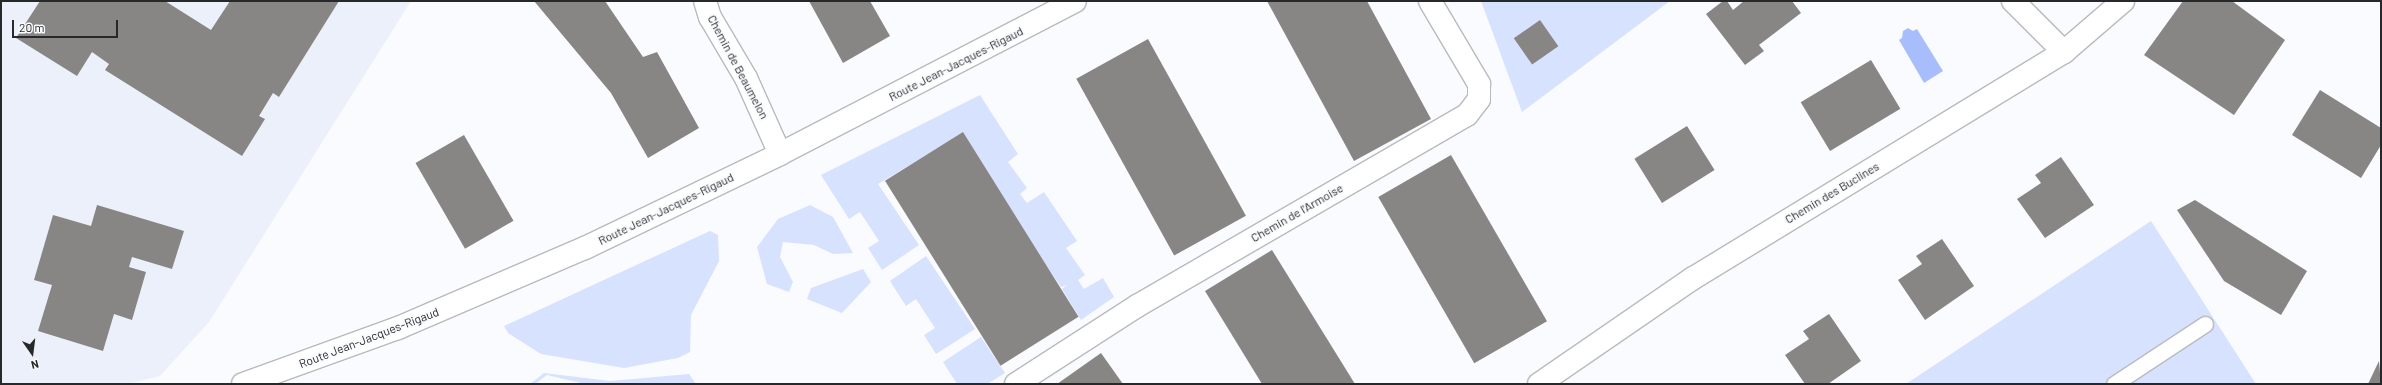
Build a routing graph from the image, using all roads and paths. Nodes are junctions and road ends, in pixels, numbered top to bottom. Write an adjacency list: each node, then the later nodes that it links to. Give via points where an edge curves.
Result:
1 (705, 1): 7 (street, Chemin de Beaumelon, via 710,17 746,78)
2 (1075, 1): 7 (street, Route Jean-Jacques-Rigaud)
3 (1430, 1): 10 (street, Chemin de l'Armoise, via 1479,84 1479,98 1467,115 1137,306)
4 (2013, 1): 6 (street)
5 (2123, 1): 6 (street, Chemin des Buclines)
6 (2064, 52): 11 (street, Chemin des Buclines, via 1692,279)
7 (780, 154): 9 (street, Route Jean-Jacques-Rigaud, via 585,248 463,301)
8 (2205, 324): 12 (lane)
9 (243, 384)
10 (1016, 384)
11 (1539, 384)
12 (2114, 384)

